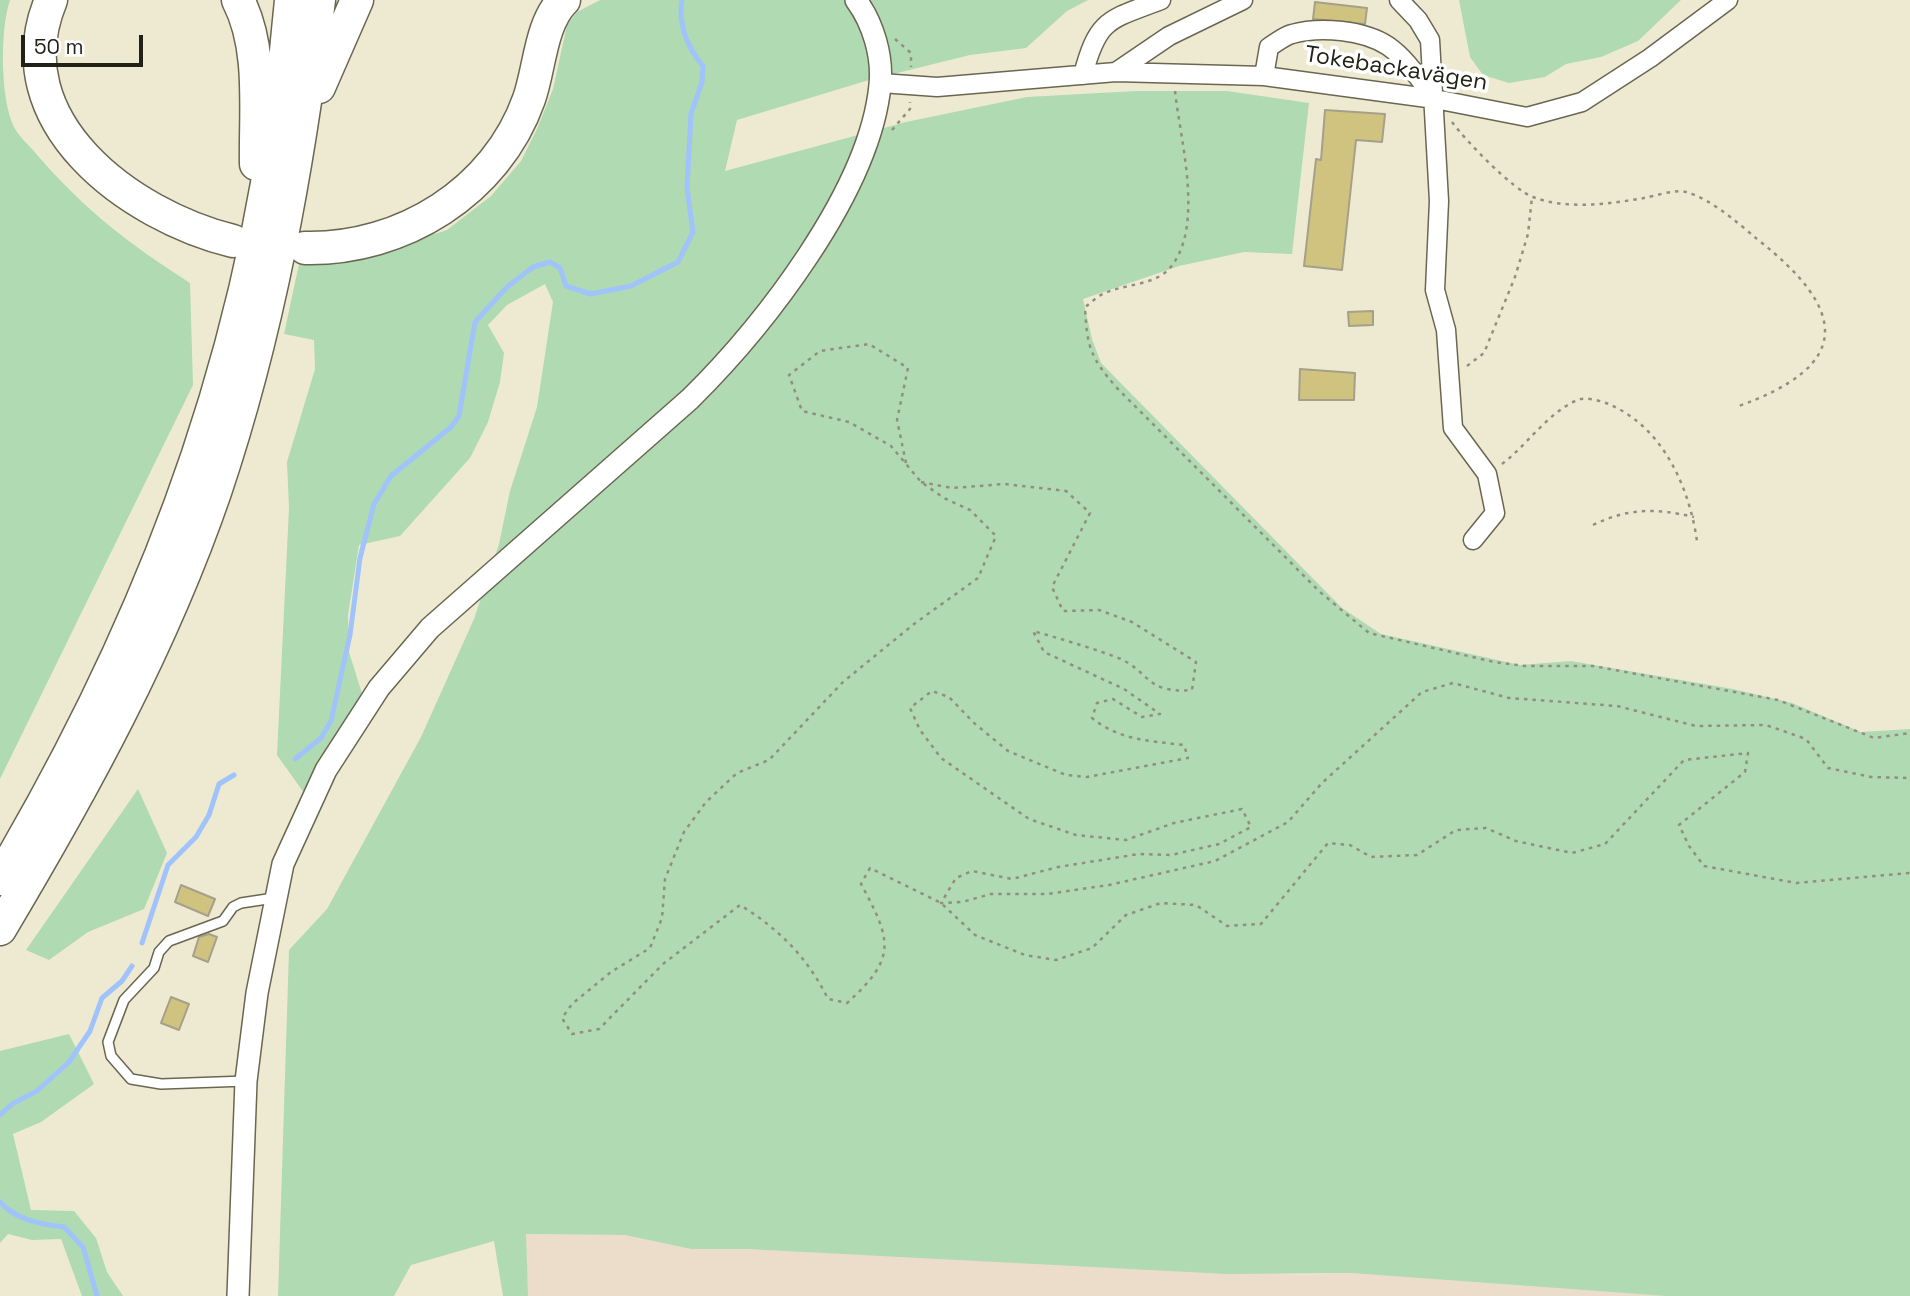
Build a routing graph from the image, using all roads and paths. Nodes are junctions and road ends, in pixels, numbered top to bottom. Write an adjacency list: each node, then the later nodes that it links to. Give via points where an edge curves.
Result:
1 (51, 0): 25 (highway, via 36,39 35,62 47,112 62,136 98,174 139,204 186,228)
2 (237, 0): 25 (highway, via 249,30 255,80)
3 (291, 0): 25 (highway, via 283,83)
4 (319, 0): 22 (highway)
5 (357, 0): 22 (highway)
6 (535, 0): 14 (highway)
7 (564, 0): 14 (highway)
8 (856, 0): 19 (street, via 875,35)
9 (1161, 0): 17 (street, via 1109,22 1092,41)
10 (1243, 0): 15 (street, via 1169,36)
11 (1399, 0): 21 (street, via 1430,40)
12 (1728, 0): 21 (street, Tokebackavägen, via 1582,102 1527,117)
13 (891, 31): 20 (path, via 911,53)
14 (544, 40): 26 (highway, via 520,122 471,186 448,205 387,237 359,245)
15 (1116, 72): 16 (street, Tokebackavägen); 17 (street, Tokebackavägen)
16 (1173, 74): 18 (street, Tokebackavägen); 36 (path, via 1187,227 1167,270 1104,294 1085,307 1088,341 1095,363 1117,388 1320,592 1369,633 1448,653 1525,666 1593,666 1778,700 1874,738)
17 (1083, 75): 20 (street, Tokebackavägen, via 937,87)
18 (1264, 76): 21 (street, Tokebackavägen); 21 (street, via 1269,47 1291,34 1324,30 1386,45)
19 (881, 83): 20 (street, Tokebackavägen); 40 (street, via 866,141 830,220 755,327 690,400 457,601 402,659 326,770 283,863)
20 (912, 84): 23 (path, via 910,109)
21 (1435, 99): 24 (path, via 1458,130); 27 (street, via 1439,201 1435,290 1446,331)
22 (303, 127): 42 (highway, via 264,324 215,492 108,739)
23 (889, 134)
24 (1532, 197): 27 (path, via 1528,234 1484,353); 28 (path, via 1580,205 1684,191 1728,216 1784,260 1815,297 1827,333 1821,353 1801,376 1773,394)
25 (244, 242): 39 (highway, via 220,388 155,576 85,727)
26 (305, 248)
27 (1448, 383): 30 (street, via 1453,428)
28 (1736, 407)
29 (906, 463): 29 (path, via 891,446 849,422 802,411 789,375 820,351 869,344 908,368 897,420); 31 (path)
30 (1488, 474): 32 (path, via 1577,399 1598,400 1641,425 1666,452); 34 (street, via 1495,513)
31 (921, 482): 41 (path, via 970,510 996,536 978,578 843,682 769,760 737,773 706,802 684,832 665,879 662,918 650,948 611,972 562,1018 572,1034 599,1029 663,964 740,905 813,968 828,999 847,1003 875,978 886,944 861,884 870,868); 41 (path, via 952,488 1005,484 1066,491 1090,513 1052,587 1063,611 1099,610 1132,622 1196,662 1192,690 1170,692 1120,658 1034,631 1044,652 1125,689 1160,714 1142,718 1113,699 1097,703 1092,718 1126,738 1184,745 1188,758 1087,777 1066,775 1008,751 949,697 932,691 910,708 941,758 1029,819 1076,835 1126,840 1174,823 1242,809 1251,827 1219,844 1171,855 1139,854 1012,879 972,871 956,878)
32 (1694, 517): 33 (path, via 1654,510 1618,513); 35 (path)
33 (1593, 525)
34 (1473, 540)
35 (1697, 541)
36 (1910, 733)
37 (1910, 778): 41 (path, via 1871,778 1828,768 1806,739 1766,725 1696,726 1617,706 1509,698 1453,683 1422,692 1322,783 1288,822 1216,861 1109,885 1048,894 991,894)
38 (1910, 873): 41 (path, via 1796,883 1704,866 1679,825 1745,772 1748,753 1684,760 1605,844 1572,853 1516,841 1486,828 1456,830 1417,855 1371,857 1350,845 1328,843 1261,924 1227,926 1196,905 1161,904 1126,915 1092,948 1056,960 1026,955 975,936)
39 (0, 879)
40 (276, 898): 43 (street); 43 (lane, via 241,903 223,921 169,941 154,968 124,1000 108,1042 111,1056 131,1079 161,1084)
41 (941, 903)
42 (0, 929)
43 (246, 1081): 44 (street)
44 (238, 1296)

